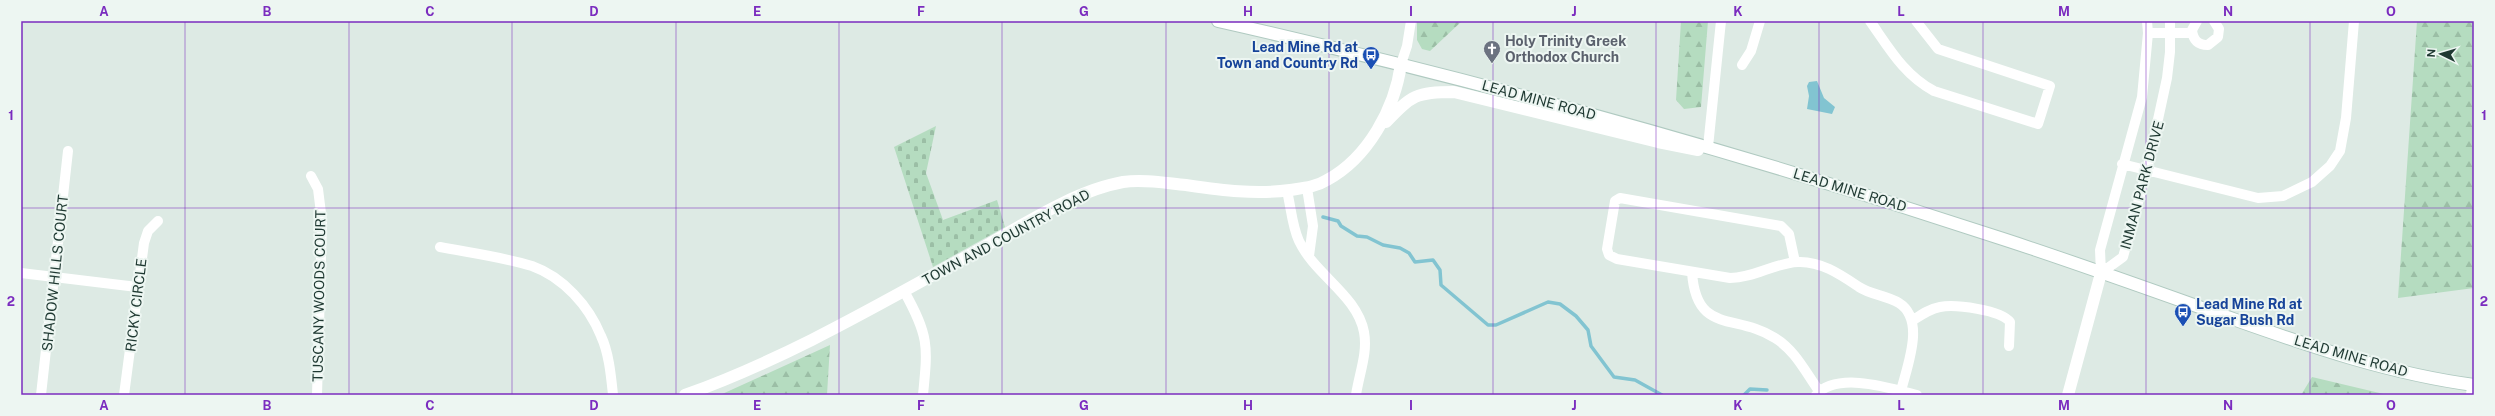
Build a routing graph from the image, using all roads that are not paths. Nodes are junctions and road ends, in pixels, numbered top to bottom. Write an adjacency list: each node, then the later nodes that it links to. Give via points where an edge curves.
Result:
1 (1218, 21): 15 (street, LEAD MINE ROAD)
2 (1411, 21): 15 (street)
3 (1721, 21): 18 (street)
4 (1760, 21): 16 (street, via 1751,51)
5 (1870, 21): 6 (street, via 1901,65 1924,86 2038,124 2050,86 1938,49)
6 (1916, 21)
7 (2147, 21): 12 (street, INMAN PARK DRIVE)
8 (2170, 21): 13 (street, INMAN PARK DRIVE)
9 (2197, 21): 14 (street)
10 (2214, 21): 14 (street, via 2219,33 2212,44 2198,43)
11 (2354, 21): 22 (street, via 2346,118 2340,151 2330,166 2312,182 2283,196 2258,198)
12 (2148, 33): 13 (street); 21 (street, INMAN PARK DRIVE, via 2142,97)
13 (2171, 33): 14 (street); 22 (street, INMAN PARK DRIVE, via 2167,78)
14 (2192, 33)
15 (1401, 64): 17 (street, TOWN AND COUNTRY ROAD, via 1392,102); 18 (street, LEAD MINE ROAD, via 1539,98)
16 (1742, 65)
17 (1368, 142): 20 (street, via 1408,100 1427,92 1454,92 1658,142); 24 (street, TOWN AND COUNTRY ROAD, via 1343,169 1327,180)
18 (1708, 147): 20 (street, LEAD MINE ROAD)
19 (68, 151): 33 (street, SHADOW HILLS COURT)
20 (1743, 158): 32 (street, LEAD MINE ROAD, via 2007,240)
21 (2122, 164): 22 (street); 32 (street, INMAN PARK DRIVE, via 2100,250)
22 (2147, 170): 32 (street, INMAN PARK DRIVE, via 2123,257)
23 (311, 176): 43 (street, TUSCANY WOODS COURT, via 318,189 322,221)
24 (1306, 188): 25 (street, TOWN AND COUNTRY ROAD); 28 (street, via 1312,226)
25 (1287, 191): 28 (street, via 1299,241); 35 (street, TOWN AND COUNTRY ROAD, via 1245,192 1139,181 1110,185 1083,194 1048,212)
26 (158, 221): 34 (street, RICKY CIRCLE, via 148,231 144,243)
27 (440, 247): 44 (street, via 503,258 534,267 556,278 588,312 602,336)
28 (1309, 256): 47 (street, via 1354,307 1361,319 1365,349)
29 (1795, 262): 30 (street, via 1742,278); 30 (street, via 1789,234 1781,226 1620,198 1615,200 1607,248 1609,255 1617,259); 36 (street, via 1826,267 1863,289 1899,303 1908,311)
30 (1692, 272): 40 (street, via 1693,290 1700,305 1710,315 1724,322 1762,330 1777,338 1799,361)
31 (21, 273): 33 (street)
32 (2101, 273): 38 (street, LEAD MINE ROAD, via 2328,351); 49 (street)
33 (55, 277): 34 (street); 41 (street, SHADOW HILLS COURT)
34 (137, 287): 42 (street, RICKY CIRCLE)
35 (904, 291): 45 (street, TOWN AND COUNTRY ROAD, via 804,345); 46 (street, via 919,318 925,336 927,351)
36 (1912, 321): 37 (street, via 1940,307 1999,313 2010,322); 39 (street, via 1912,343)
37 (2009, 346)
38 (2473, 389)
39 (1901, 391): 40 (street, via 1844,383); 48 (street)
40 (1817, 393)
41 (41, 395)
42 (124, 395)
43 (317, 395)
44 (613, 395)
45 (685, 395)
46 (923, 395)
47 (1356, 395)
48 (1917, 395)
49 (2068, 395)

